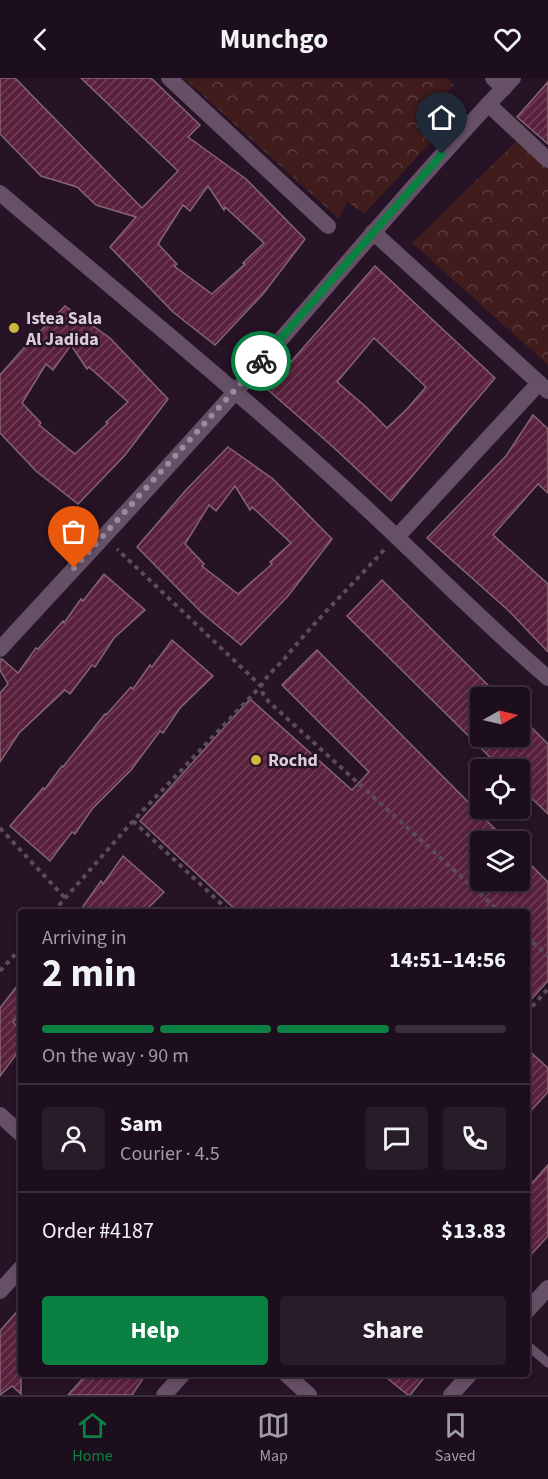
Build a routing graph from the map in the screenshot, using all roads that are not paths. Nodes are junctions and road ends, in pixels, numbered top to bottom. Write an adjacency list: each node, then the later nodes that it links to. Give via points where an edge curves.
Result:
1 (169, 78): 6 (street)
2 (503, 81): 3 (street)
3 (488, 104): 4 (street); 7 (street)
4 (548, 160)
5 (0, 193): 9 (street)
6 (328, 226)
7 (373, 232): 8 (street); 9 (street)
8 (544, 387): 10 (street)
9 (235, 392): 10 (street); 11 (street)
10 (397, 537): 12 (street)
11 (0, 649)
12 (548, 678)
13 (0, 1115): 14 (street)
14 (18, 1131)
15 (18, 1271): 17 (street)
16 (548, 1288): 18 (street)
17 (0, 1291)
18 (530, 1308)
19 (530, 1347): 20 (lane)
20 (548, 1363)
21 (180, 1377): 24 (street)
22 (289, 1377): 25 (street)
23 (467, 1377): 26 (street)
24 (164, 1395)
25 (309, 1395)
26 (451, 1395)

